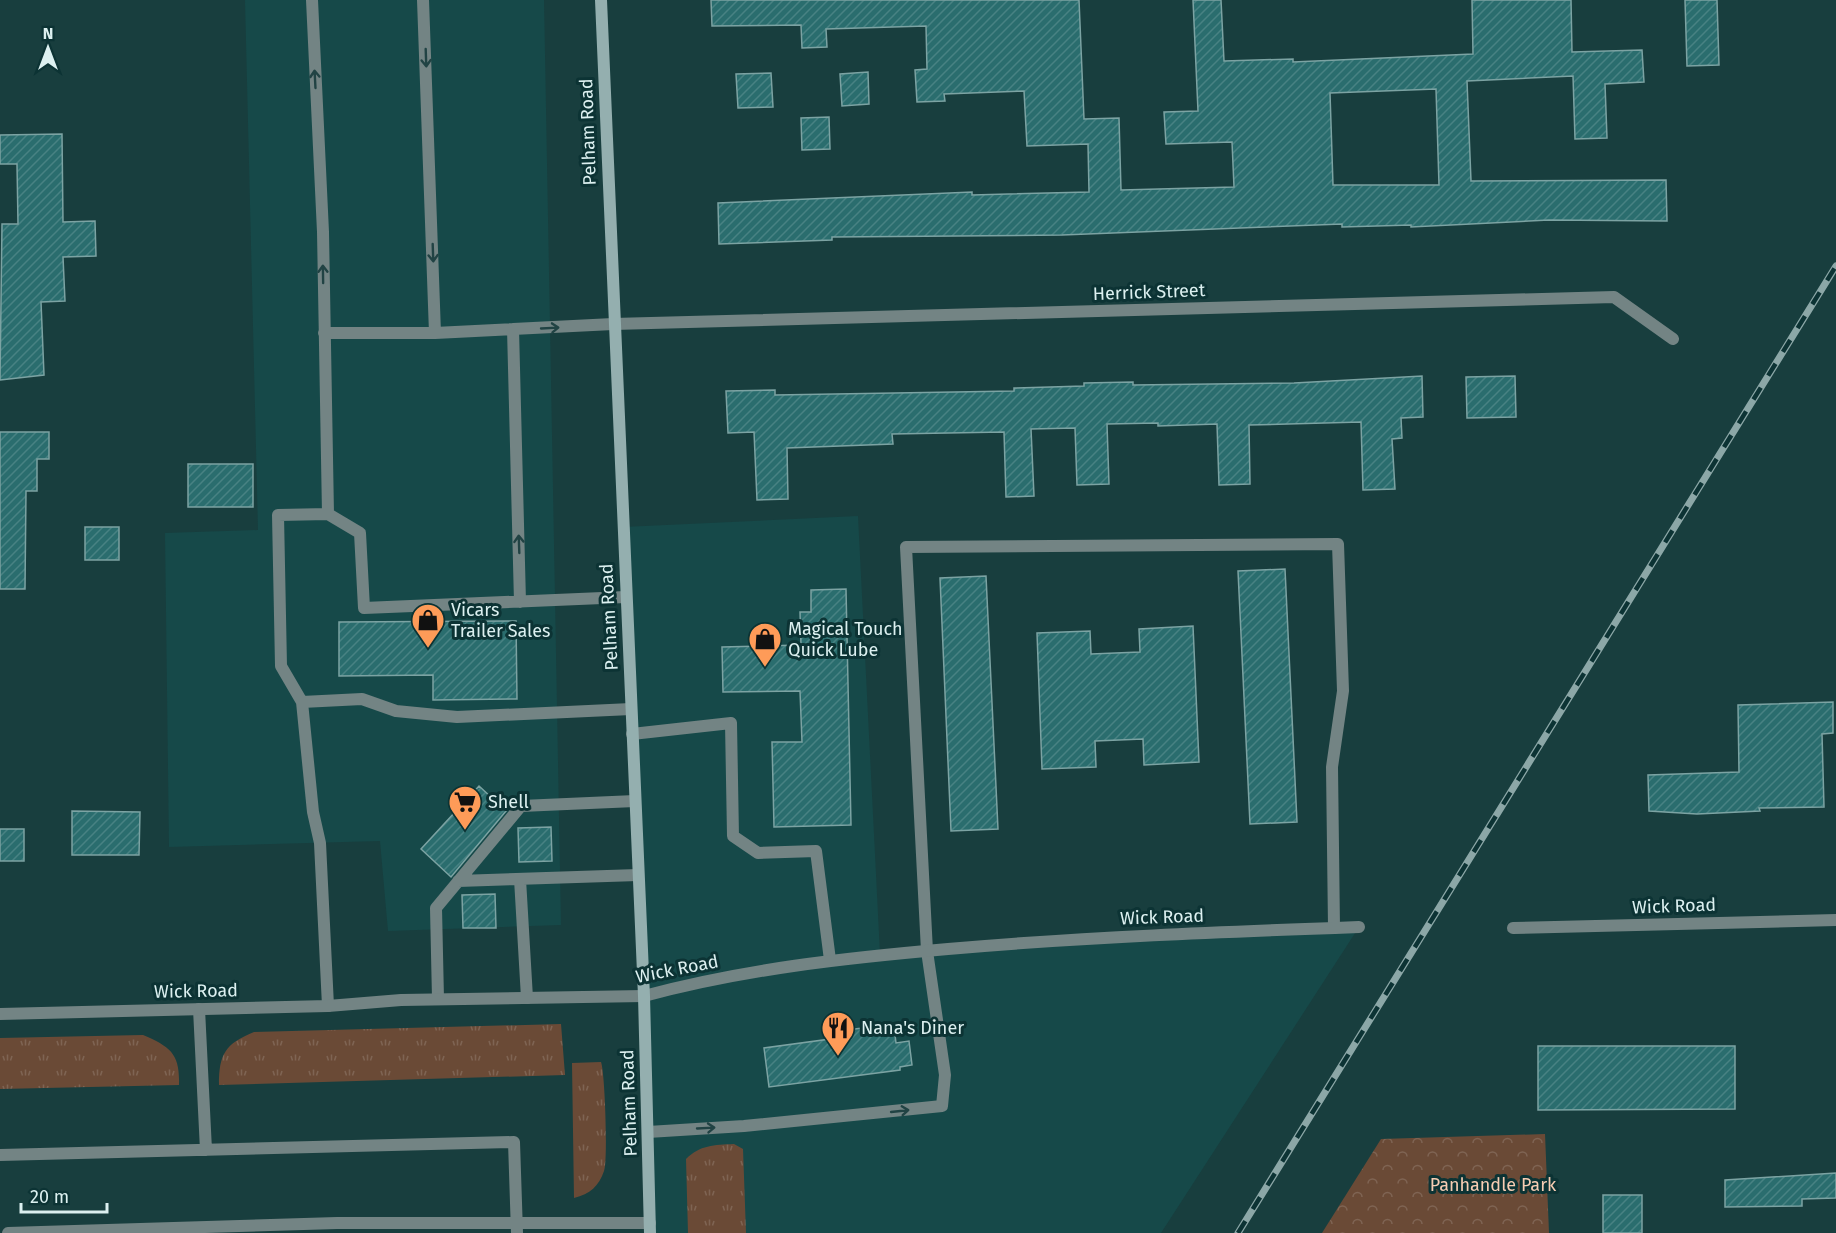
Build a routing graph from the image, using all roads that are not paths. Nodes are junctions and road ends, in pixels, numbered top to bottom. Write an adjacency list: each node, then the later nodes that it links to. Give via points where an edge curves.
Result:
1 (312, 0): 6 (street, one-way to 1)
2 (423, 0): 7 (street, one-way to 7)
3 (601, 0): 4 (main road, Pelham Road)
4 (613, 324): 5 (street, Herrick Street, one-way to 4); 8 (street, Herrick Street, via 1614,297); 10 (main road, Pelham Road)
5 (513, 329): 7 (street, Herrick Street); 11 (street, one-way to 5)
6 (324, 333): 7 (street, Herrick Street); 9 (street)
7 (435, 333)
8 (1673, 339)
9 (328, 514): 11 (street, via 360,532 364,608); 12 (street, via 278,515 281,666)
10 (626, 597): 11 (street); 13 (main road, Pelham Road)
11 (520, 602)
12 (302, 702): 13 (street, via 362,699 396,711 457,717); 28 (street, via 313,812 320,843)
13 (631, 709): 14 (main road, Pelham Road)
14 (632, 734): 15 (main road, Pelham Road); 24 (street, via 731,723 733,836 758,853 816,851)
15 (635, 801): 16 (main road, Pelham Road); 18 (street, via 521,806)
16 (638, 875): 17 (street); 25 (main road, Pelham Road)
17 (520, 879): 18 (street); 26 (street)
18 (458, 881): 27 (street, via 436,908)
19 (1836, 920): 22 (street, Wick Road)
20 (1359, 927): 21 (street, Wick Road)
21 (1334, 928): 23 (street, Wick Road, via 1051,940); 23 (street, via 1332,767 1343,691 1338,543 906,547)
22 (1513, 928)
23 (927, 951): 24 (street, Wick Road); 31 (street, one-way to 23, via 942,1106 945,1075)
24 (830, 960): 25 (street, Wick Road, via 692,983)
25 (644, 996): 26 (street, Wick Road); 31 (main road, Pelham Road)
26 (527, 998): 27 (street, Wick Road)
27 (438, 999): 28 (street, Wick Road)
28 (328, 1006): 29 (street, Wick Road)
29 (199, 1009): 30 (street, Wick Road); 32 (street)
30 (0, 1014)
31 (648, 1132): 35 (main road, Pelham Road)
32 (206, 1150): 33 (street); 34 (street, via 514,1142)
33 (0, 1155)
34 (517, 1228): 35 (street); 36 (street, via 325,1224)
35 (650, 1228)
36 (8, 1233)

